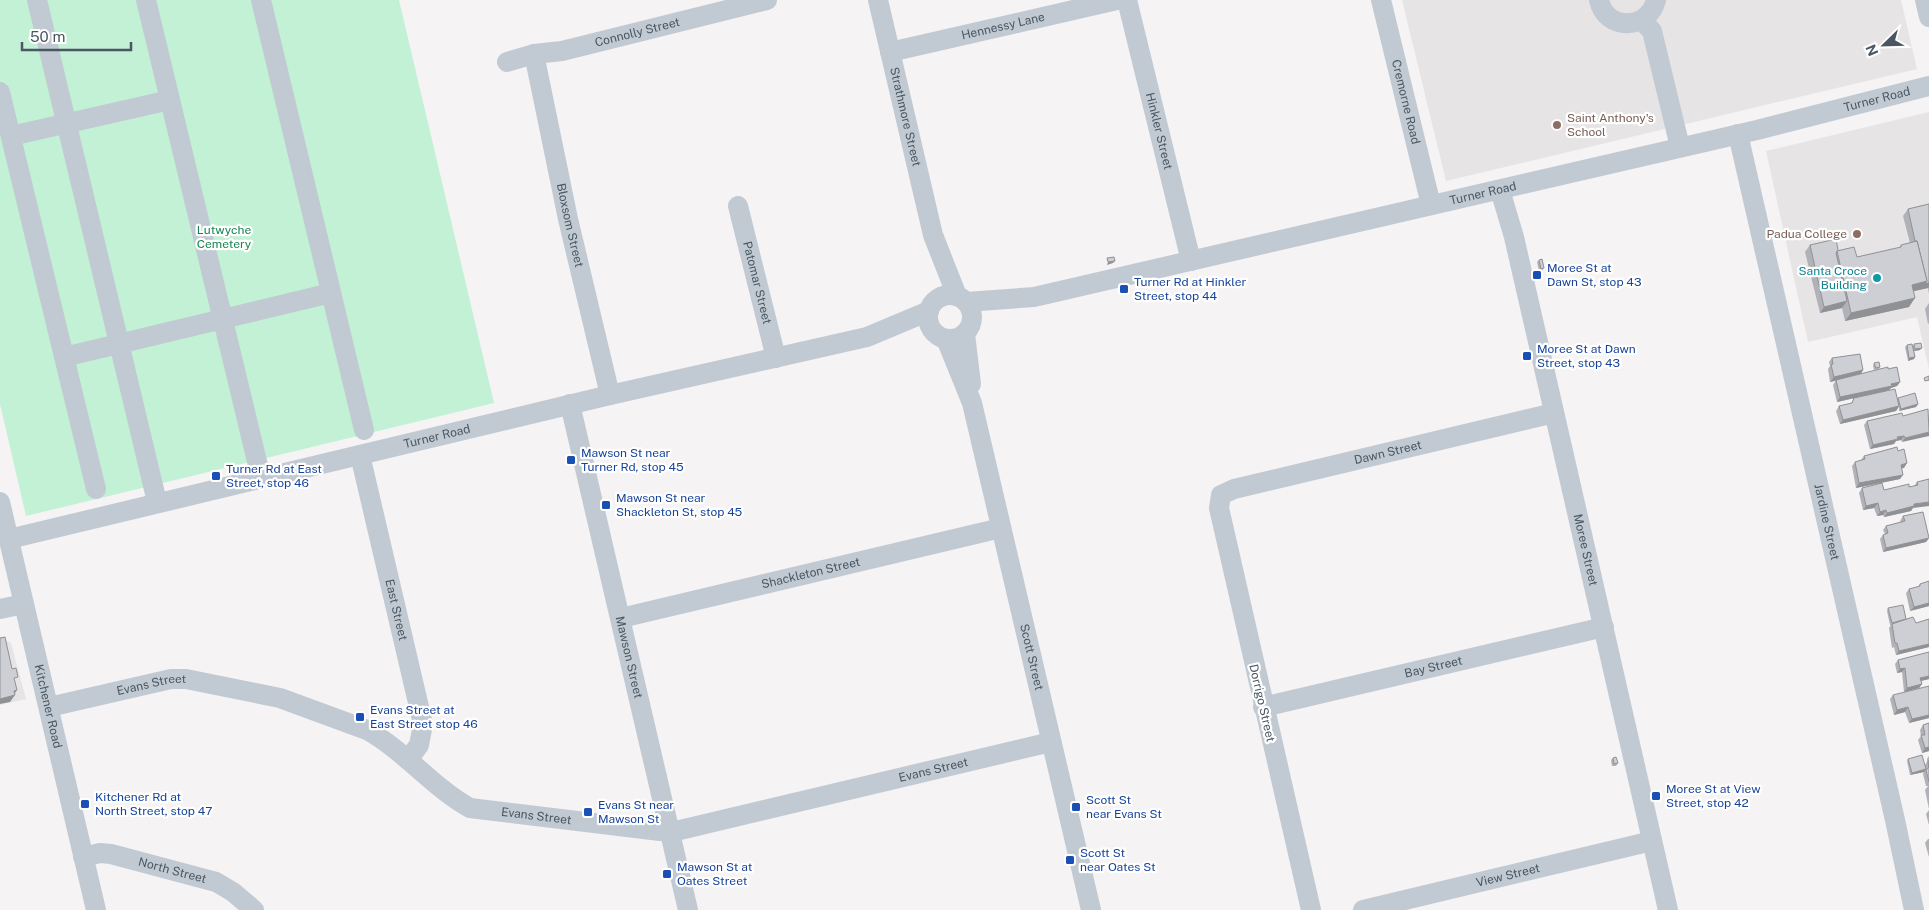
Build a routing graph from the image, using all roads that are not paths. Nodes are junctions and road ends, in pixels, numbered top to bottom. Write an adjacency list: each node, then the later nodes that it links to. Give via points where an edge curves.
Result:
1 (37, 0): 20 (street)
2 (146, 0): 19 (street)
3 (261, 0): 29 (street)
4 (767, 0): 15 (street, Connolly Street, via 562,51)
5 (878, 0): 14 (street, Strathmore Street)
6 (1117, 0): 14 (street, Hennessy Lane)
7 (1127, 0): 28 (street, Hinkler Street)
8 (1381, 0): 25 (street, Cremorne Road)
9 (1600, 0): 13 (street, via 1606,14 1614,20 1633,24)
10 (1656, 0): 13 (street, via 1650,15)
11 (1925, 0): 12 (street)
12 (1929, 17)
13 (1642, 20): 23 (street, via 1652,31)
14 (890, 52): 27 (street, Strathmore Street)
15 (534, 54): 16 (street, Connolly Street); 39 (street, Bloxsom Street, via 568,219)
16 (507, 62)
17 (1929, 86): 21 (street, Turner Road)
18 (0, 92): 22 (street)
19 (170, 100): 20 (street); 33 (street)
20 (67, 123): 22 (street); 36 (street)
21 (1738, 134): 23 (street, Turner Road); 69 (street, Jardine Street)
22 (11, 136): 37 (street)
23 (1680, 147): 24 (street, Turner Road)
24 (1500, 190): 25 (street, Turner Road); 41 (street, Moree Street, via 1514,237)
25 (1431, 205): 28 (street, Turner Road)
26 (738, 206): 38 (street, Patomar Street)
27 (933, 235): 31 (street, Strathmore Street); 32 (street, Strathmore Street)
28 (1191, 261): 30 (street, Turner Road)
29 (331, 292): 33 (street); 42 (street)
30 (1034, 297): 31 (street, Turner Road); 34 (street, Turner Road, via 989,314)
31 (961, 299): 32 (street, Turner Road, via 950,295); 34 (street, via 972,313)
32 (932, 306): 34 (street, via 929,322); 35 (street, Turner Road)
33 (222, 319): 36 (street); 44 (street)
34 (954, 333): 35 (street, Turner Road, via 916,331); 49 (street, Scott Street, via 970,369 972,403)
35 (867, 336): 38 (street, Turner Road)
36 (119, 344): 37 (street); 48 (street)
37 (64, 357): 45 (street)
38 (776, 358): 39 (street, Turner Road)
39 (610, 395): 40 (street, Turner Road)
40 (570, 404): 43 (street, Turner Road); 53 (street, Mawson Street)
41 (1554, 413): 46 (street, Dawn Street, via 1234,489); 54 (street, Moree Street)
42 (364, 430)
43 (360, 455): 44 (street, Turner Road); 58 (street, East Street, via 423,724 419,745)
44 (260, 478): 48 (street, Turner Road)
45 (96, 490)
46 (1222, 495): 55 (street, Dorrigo Street, via 1219,508)
47 (0, 502): 50 (street, Kitchener Road)
48 (157, 502): 50 (street, Turner Road)
49 (1001, 528): 53 (street, Shackleton Street); 57 (street, Scott Street)
50 (9, 539): 51 (street, Kitchener Road)
51 (24, 604): 52 (street); 56 (street, Kitchener Road)
52 (0, 609)
53 (621, 618): 59 (street, Mawson Street)
54 (1604, 626): 55 (street, Bay Street); 60 (street, Moree Street)
55 (1263, 707): 66 (street, Dorrigo Street)
56 (48, 708): 58 (street, Evans Street, via 171,679 186,679 280,698 368,730); 61 (street, Kitchener Road)
57 (1051, 742): 59 (street, Evans Street); 65 (street, Scott Street)
58 (408, 760): 59 (street, Evans Street, via 470,808)
59 (670, 830): 64 (street, Mawson Street)
60 (1652, 841): 67 (street, View Street); 68 (street, Moree Street)
61 (83, 857): 62 (street, Kitchener Road); 63 (street, North Street, via 111,854 210,880 226,886)
62 (96, 910)
63 (254, 910)
64 (688, 910)
65 (1091, 910)
66 (1310, 910)
67 (1363, 910)
68 (1668, 910)
69 (1914, 910)

